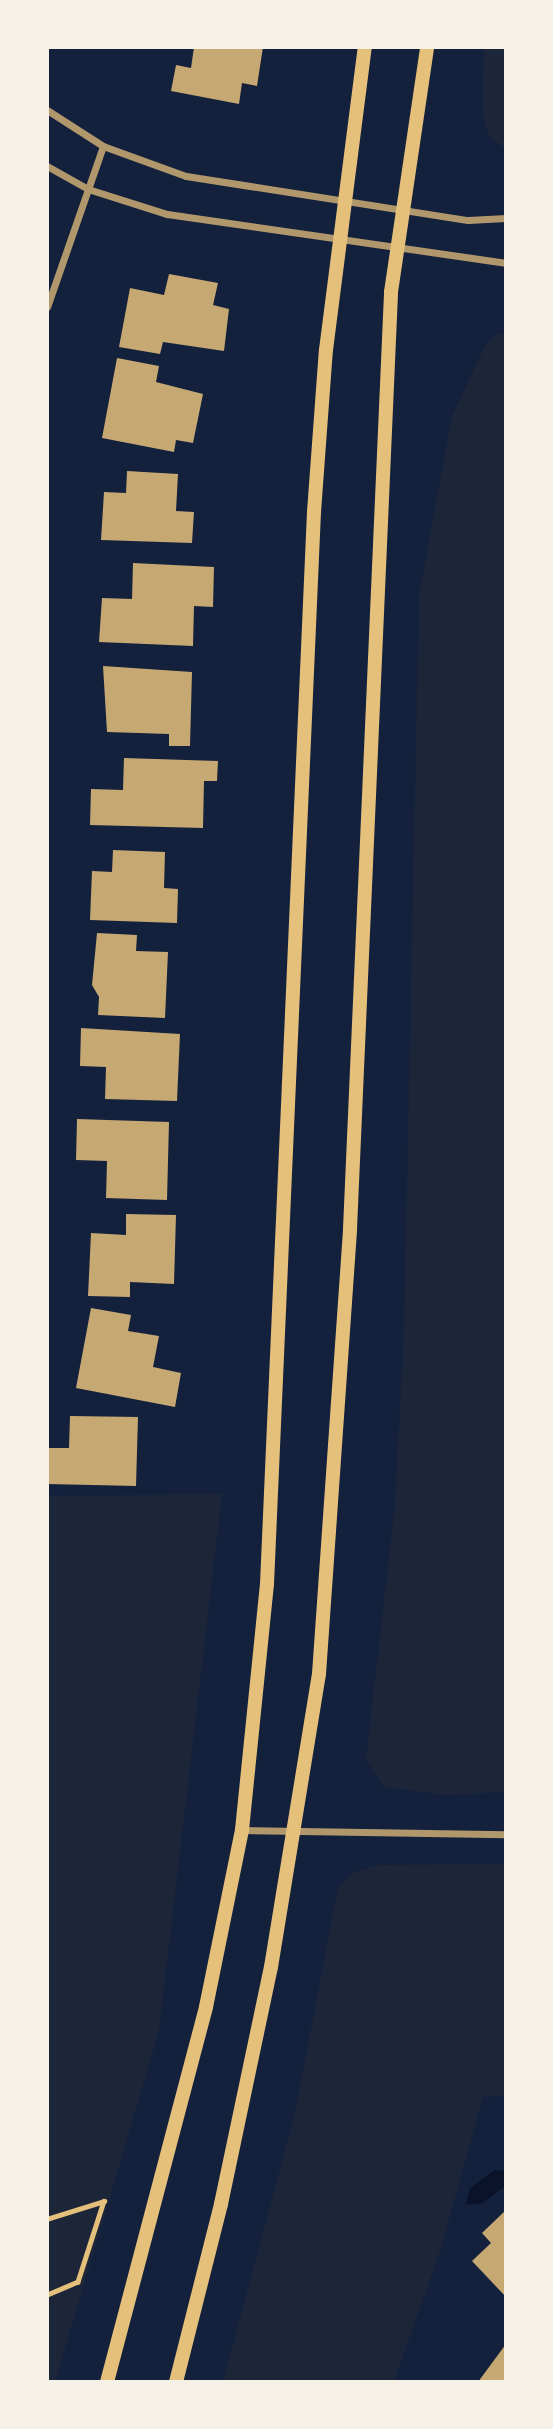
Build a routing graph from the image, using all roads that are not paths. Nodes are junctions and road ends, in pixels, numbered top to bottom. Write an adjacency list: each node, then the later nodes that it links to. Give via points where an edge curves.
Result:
1 (365, 47): 7 (main road)
2 (427, 47): 8 (main road)
3 (47, 110): 4 (street)
4 (103, 146): 6 (street); 7 (street, via 186,176)
5 (47, 166): 6 (street)
6 (88, 189): 10 (street, via 167,214); 13 (street)
7 (346, 198): 8 (street); 10 (main road)
8 (407, 208): 9 (street, via 468,220); 11 (main road)
9 (506, 218)
10 (341, 241): 11 (street); 14 (main road, via 326,350 314,512 267,1584)
11 (397, 250): 12 (street); 15 (main road, via 383,451 341,1395 318,1674)
12 (506, 263)
13 (47, 307)
14 (242, 1830): 15 (street); 17 (main road, via 206,2007)
15 (295, 1831): 16 (street); 18 (main road, via 221,2204)
16 (506, 1834)
17 (107, 2382)
18 (176, 2382)

